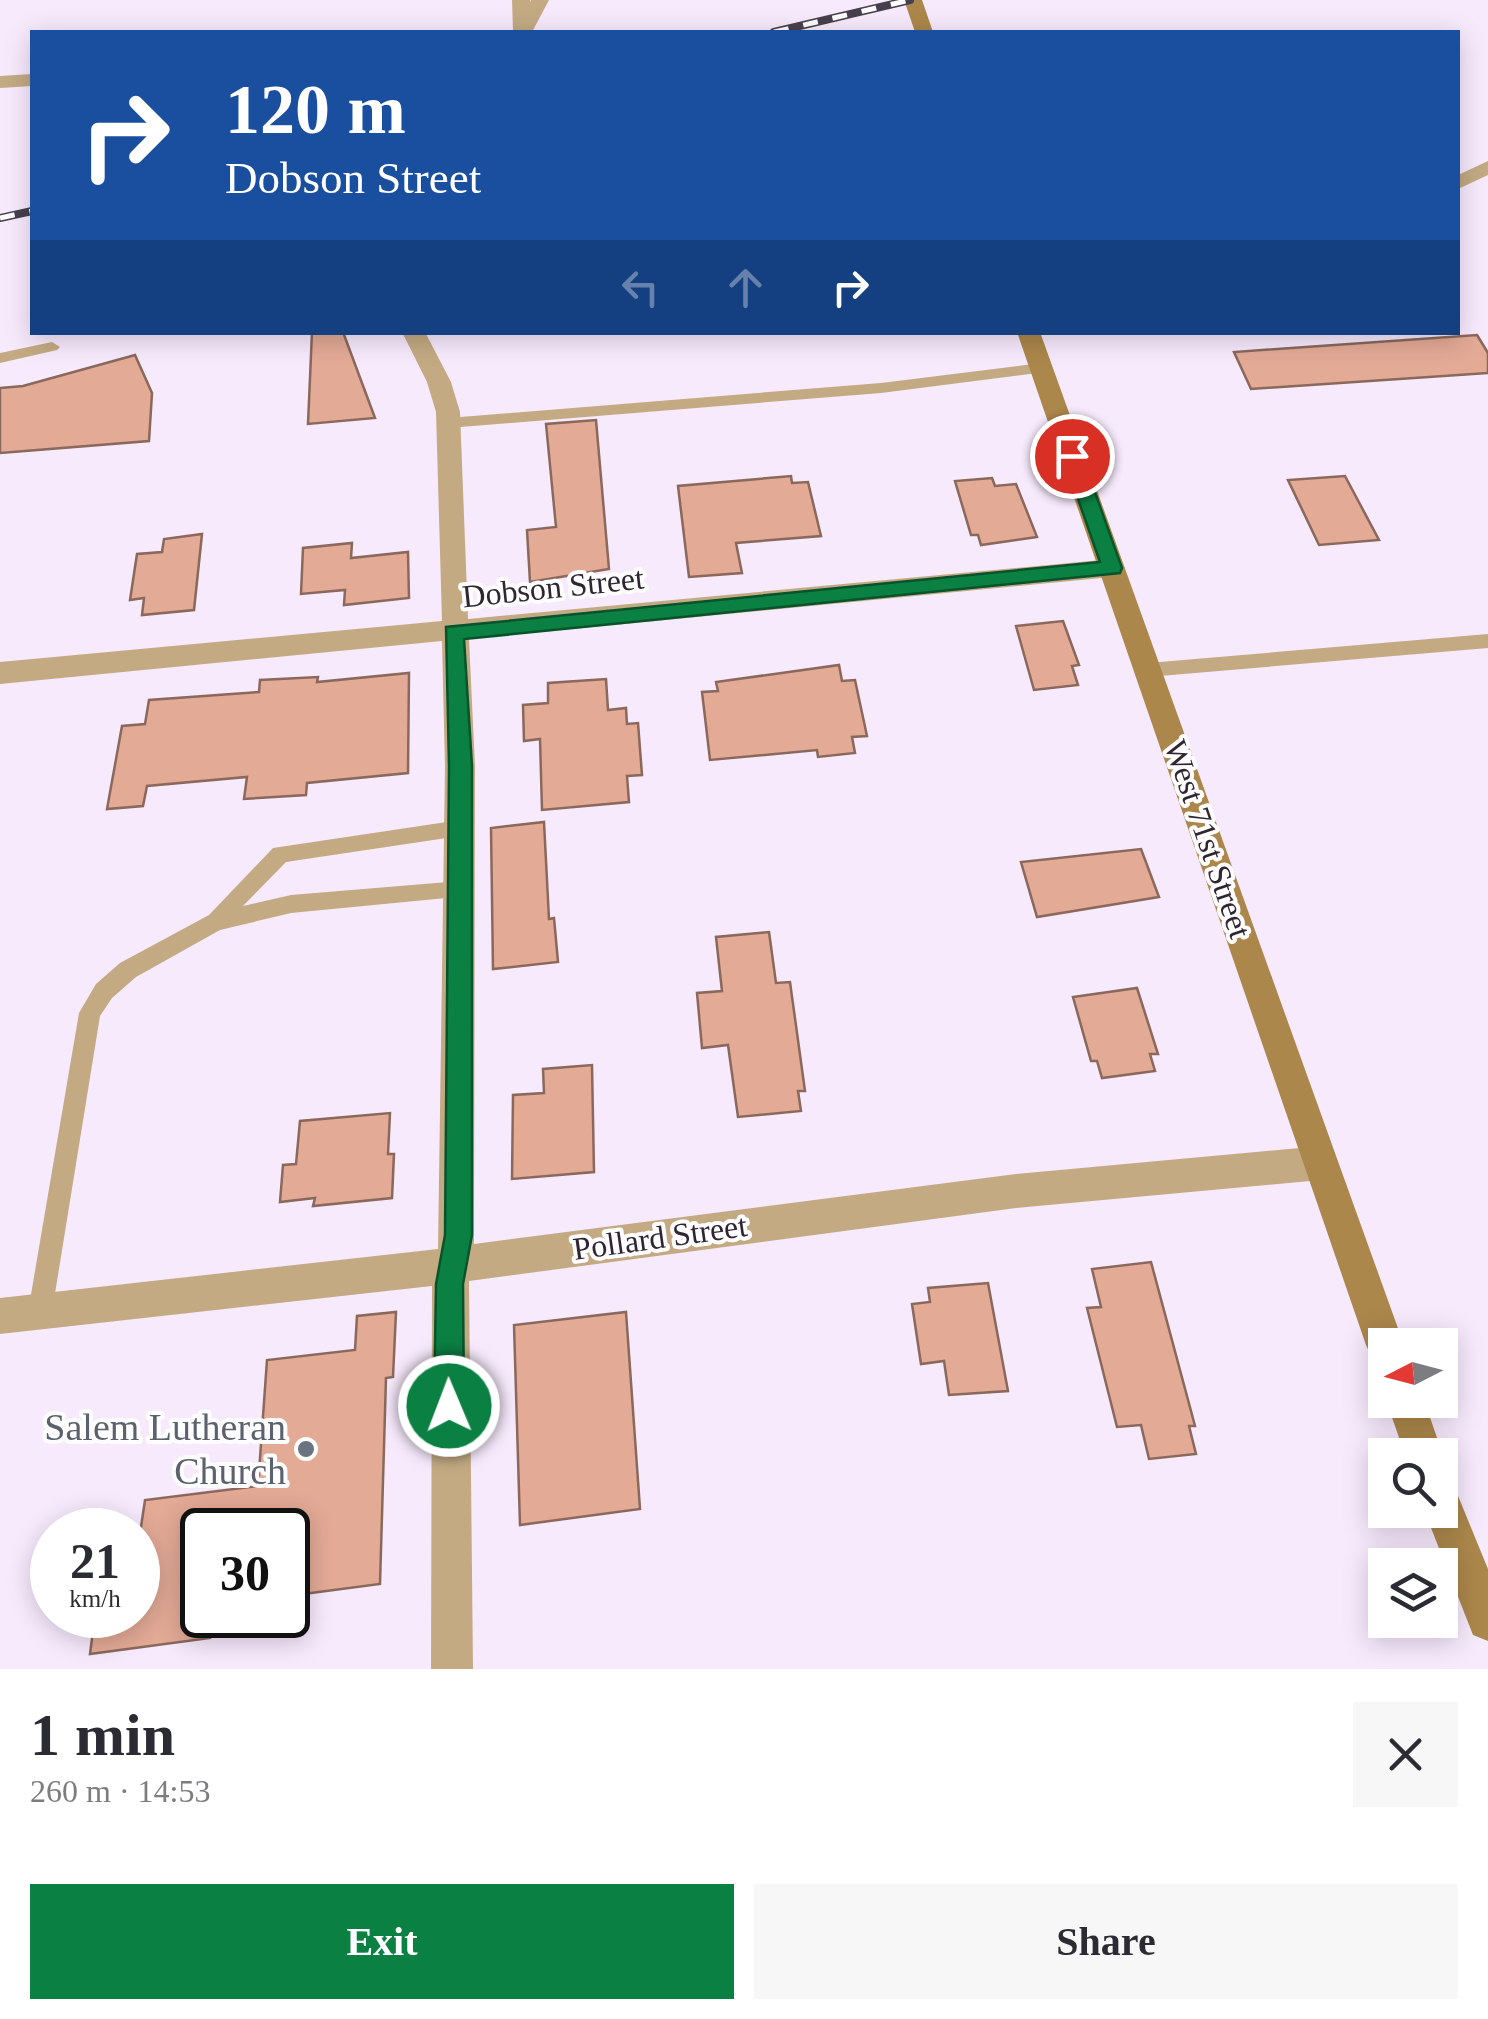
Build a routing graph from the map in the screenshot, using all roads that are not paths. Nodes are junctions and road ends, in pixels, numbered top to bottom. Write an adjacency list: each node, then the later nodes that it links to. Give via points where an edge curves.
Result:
1 (520, 0): 4 (street)
2 (540, 0): 5 (street)
3 (913, 0): 6 (main road)
4 (522, 30)
5 (523, 30)
6 (923, 30)
7 (30, 80): 8 (street)
8 (0, 82)
9 (1488, 168): 10 (street)
10 (1460, 181)
11 (415, 335): 16 (street, via 439,382)
12 (1029, 335): 15 (main road, West 71st Street)
13 (52, 347): 14 (lane)
14 (0, 358)
15 (1041, 368): 16 (lane, via 881,388); 17 (main road, West 71st Street)
16 (448, 423): 18 (street)
17 (1112, 568): 18 (street, Dobson Street); 20 (main road, West 71st Street)
18 (454, 632): 21 (street, Dobson Street); 22 (street)
19 (1488, 641): 20 (lane)
20 (1148, 670): 25 (main road, West 71st Street)
21 (0, 673)
22 (460, 828): 23 (street); 24 (lane, via 280,854)
23 (460, 890): 24 (lane, via 292,904); 26 (street)
24 (215, 922): 27 (lane, via 128,970 90,1013)
25 (1321, 1163): 26 (street, Pollard Street, via 1016,1190); 29 (main road, West 71st Street)
26 (454, 1265): 27 (street, Pollard Street); 32 (street, via 448,1330)
27 (40, 1312): 28 (street, Pollard Street)
28 (0, 1317)
29 (1380, 1328)
30 (1451, 1528): 31 (main road)
31 (1488, 1620)
32 (452, 1669)

